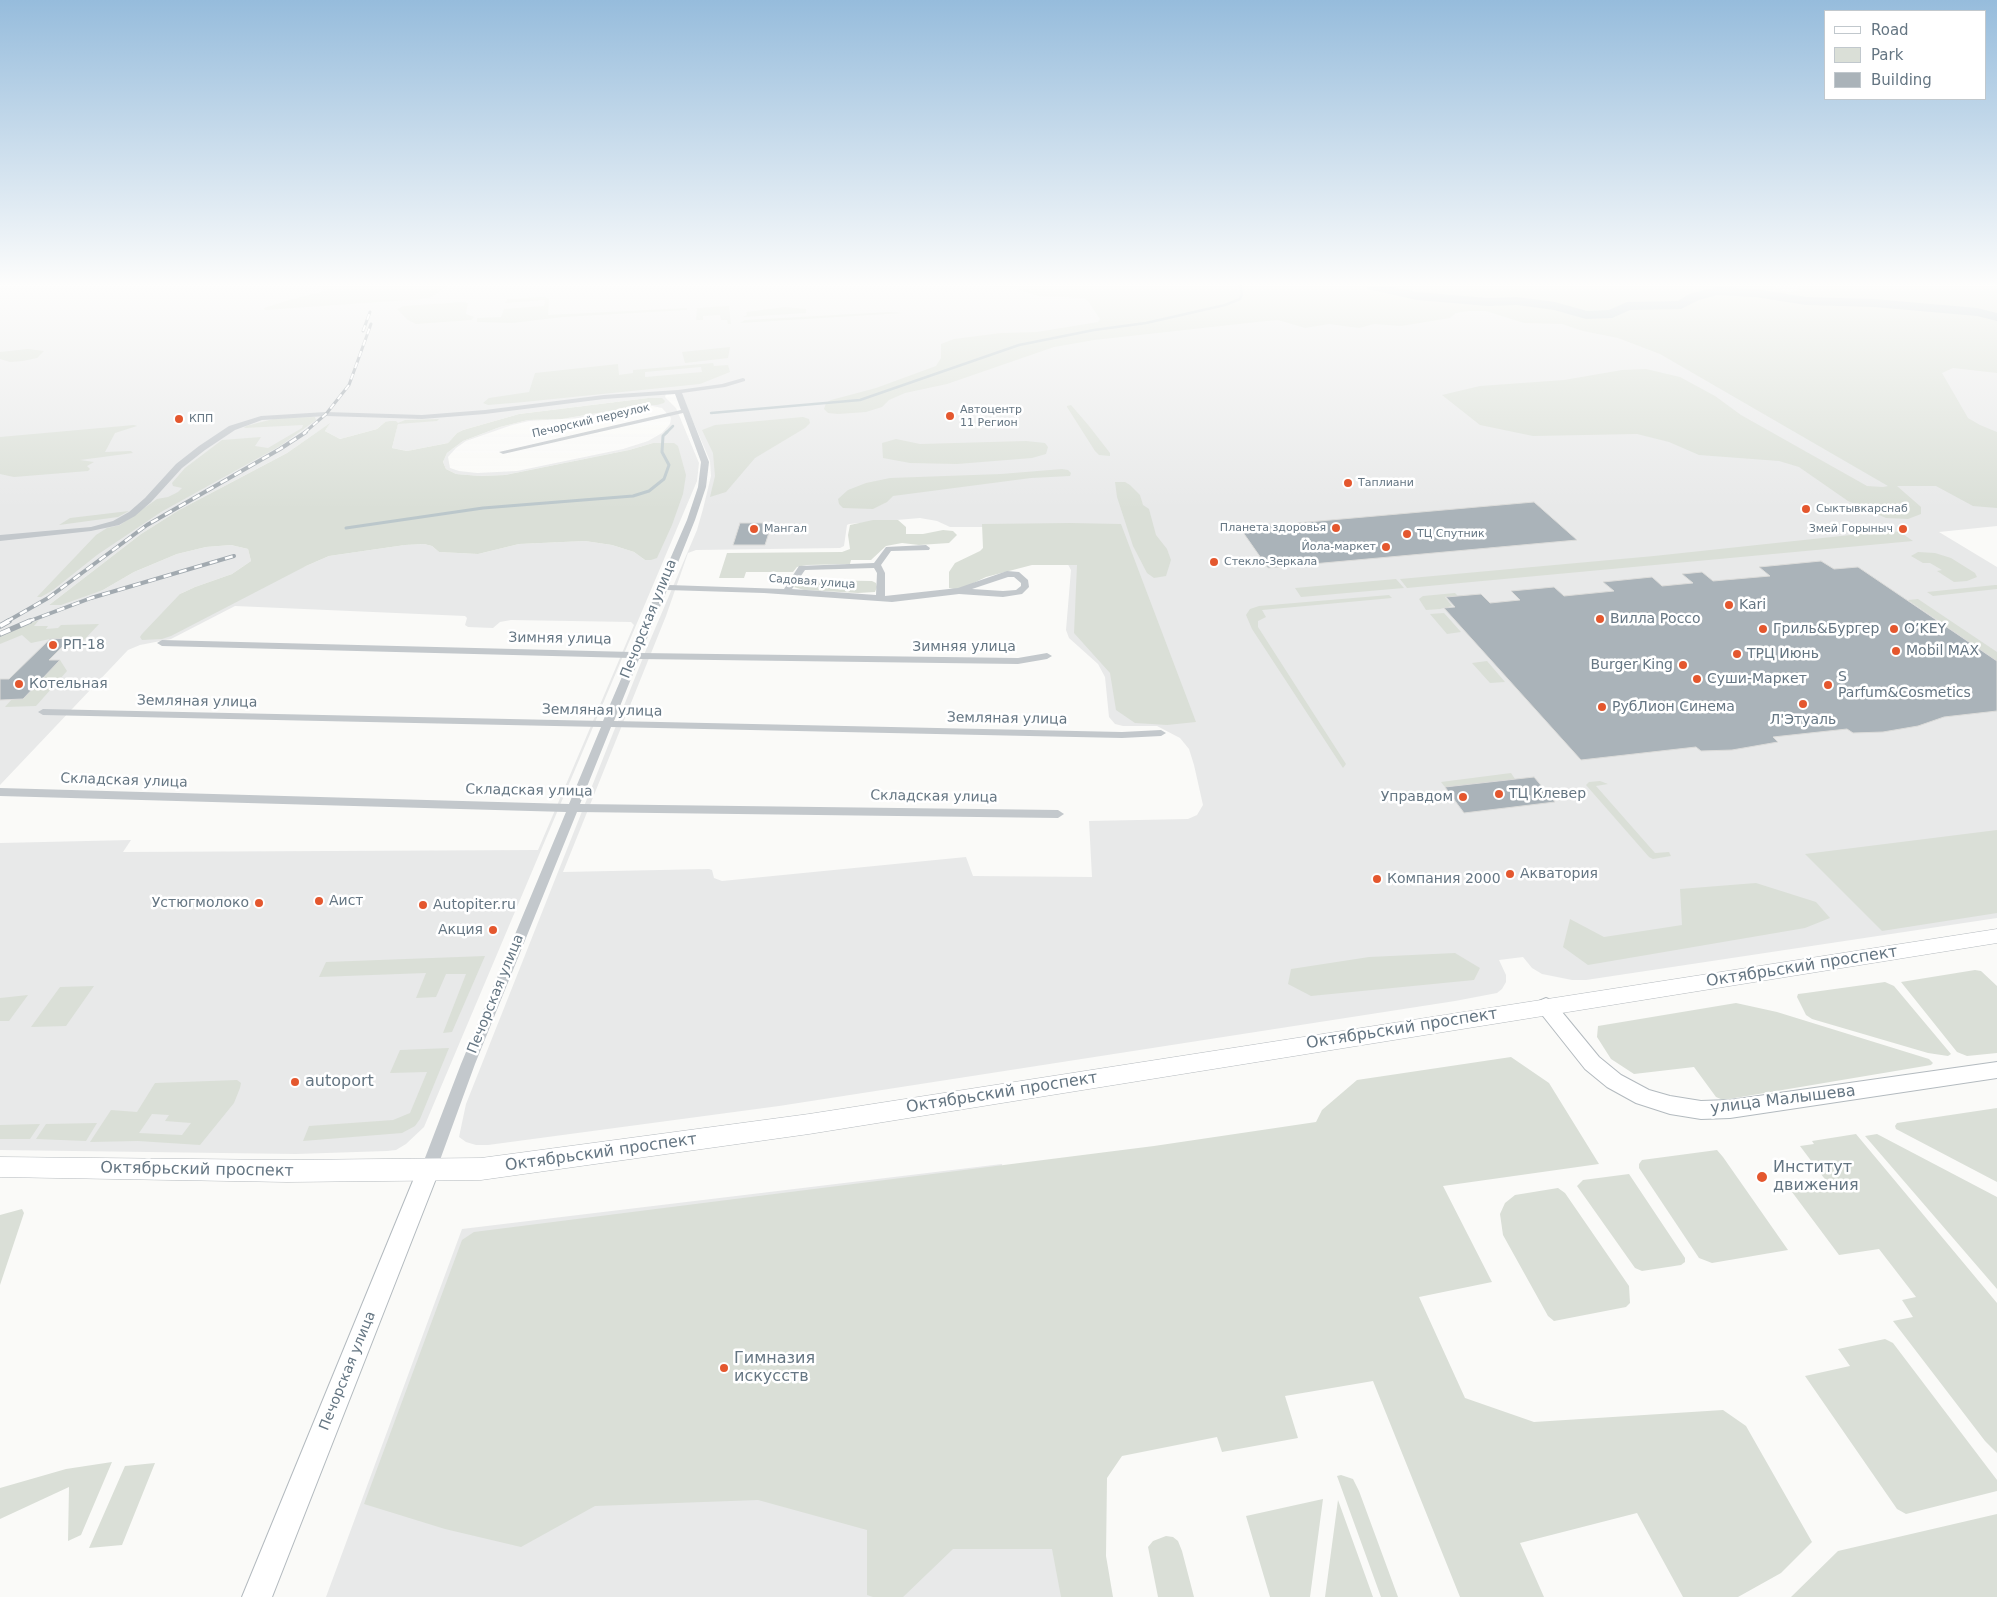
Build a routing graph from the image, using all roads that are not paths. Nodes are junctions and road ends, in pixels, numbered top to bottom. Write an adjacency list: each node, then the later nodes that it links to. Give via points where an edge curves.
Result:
1 (744, 380): 2 (street)
2 (675, 392): 3 (street, Печорская улица); 5 (street, via 422,417 326,414 261,418 238,425 216,438 179,466 132,514 116,523 91,529)
3 (684, 411): 4 (street, Печорский переулок); 8 (street, Печорская улица, via 706,468 691,520)
4 (503, 452)
5 (0, 538)
6 (926, 548): 7 (street, via 889,549)
7 (877, 565): 10 (street, via 802,568); 11 (street, via 882,573)
8 (662, 587): 10 (street, Садовая улица); 13 (street, Печорская улица)
9 (960, 591): 9 (street, Садовая улица, via 1007,574 1016,574 1025,582 1025,587 1019,592); 11 (street, Садовая улица)
10 (786, 592): 11 (street, Садовая улица)
11 (880, 598)
12 (162, 643): 13 (street, Зимняя улица)
13 (635, 655): 14 (street, Зимняя улица, via 932,661 1018,661); 16 (street, Печорская улица)
14 (1047, 656)
15 (42, 712): 16 (street, Земляная улица)
16 (606, 725): 17 (street, Земляная улица, via 1122,735); 19 (street, Печорская улица)
17 (1161, 733)
18 (0, 792): 19 (street, Складская улица)
19 (572, 808): 20 (street, Складская улица); 25 (street, Печорская улица)
20 (1058, 814)
21 (1997, 936): 22 (main road, Октябрьский проспект)
22 (1546, 1006): 23 (street, улица Малышева, via 1592,1063 1614,1081 1643,1096 1686,1108 1730,1109); 25 (main road, Октябрьский проспект, via 810,1124 481,1169)
23 (1997, 1070)
24 (0, 1168): 25 (main road, Октябрьский проспект)
25 (428, 1171): 26 (street, Печорская улица)
26 (257, 1597)

